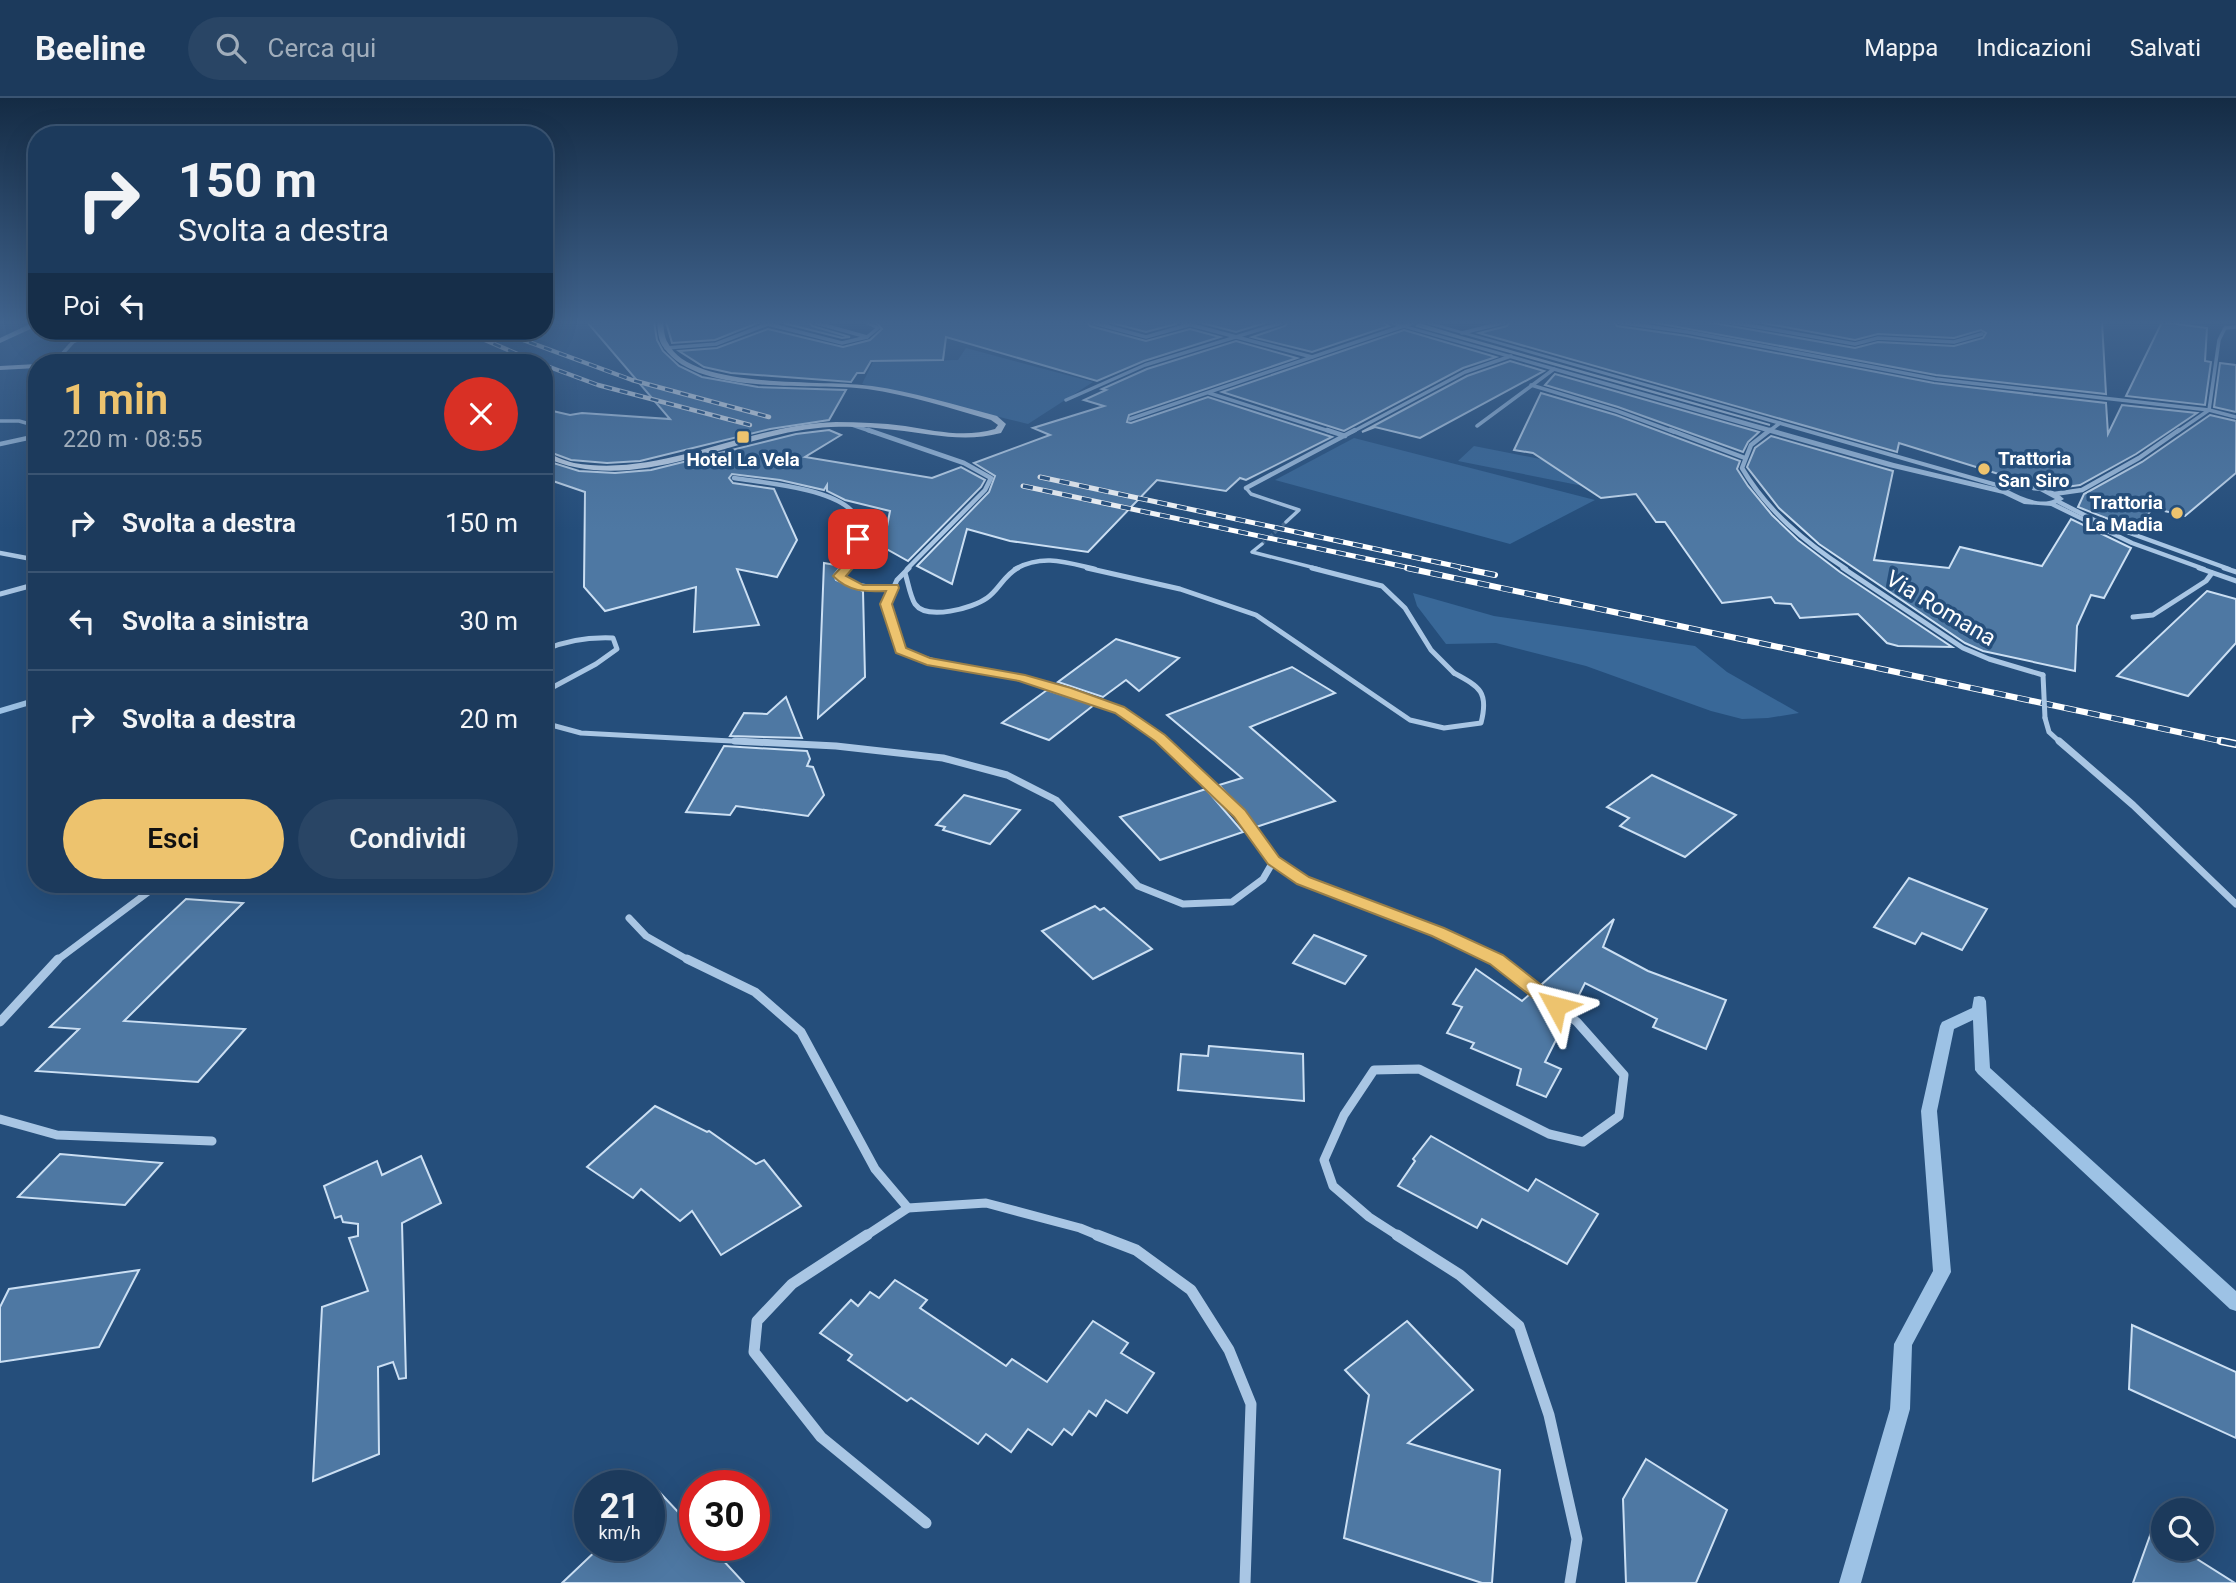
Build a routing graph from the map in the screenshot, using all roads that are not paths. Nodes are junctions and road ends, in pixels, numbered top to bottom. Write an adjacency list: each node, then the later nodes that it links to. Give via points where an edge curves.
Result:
1 (880, 391): 19 (main road, via 987,416 1002,424 998,431 972,438)
2 (1081, 391): 12 (street)
3 (1213, 391): 11 (street)
4 (1429, 391): 22 (street)
5 (1523, 391): 20 (street)
6 (1552, 391): 25 (street)
7 (1633, 391): 21 (street)
8 (1668, 391): 17 (street)
9 (2015, 391): 13 (street)
10 (2212, 391): 13 (street)
11 (1208, 393): 15 (street); 22 (street)
12 (1066, 400)
13 (2209, 411): 14 (street); 30 (street, via 2139,458)
14 (2236, 417)
15 (1130, 419)
16 (0, 421): 18 (street)
17 (1780, 423): 21 (street); 29 (street)
18 (28, 424)
19 (852, 425): 26 (main road, via 800,428 612,469 587,469); 36 (street, via 964,463 991,478 985,491)
20 (1477, 426)
21 (1769, 430): 25 (street, via 1751,445); 29 (street, via 1892,465)
22 (1345, 436): 28 (street)
23 (28, 438): 24 (street)
24 (0, 444)
25 (1745, 458): 49 (street, Via Romana, bridge, via 1742,468 1749,484 1838,564 1970,651 2043,675 2049,732)
26 (553, 460)
27 (734, 478): 40 (street, via 790,488 851,510 861,525 853,561 839,576 862,588)
28 (1246, 488): 31 (street, via 1251,494 1299,510)
29 (2007, 490): 30 (street, via 2026,487); 30 (street, via 2027,502)
30 (2055, 500): 35 (street, via 2094,520); 37 (street, via 2132,543)
31 (1286, 522)
32 (1262, 544): 44 (street, via 1252,552 1382,586 1405,608 1431,650)
33 (0, 553): 34 (street)
34 (28, 558)
35 (2236, 572)
36 (905, 573): 40 (street); 44 (street, via 915,604 923,611 941,614 988,598 1008,573 1030,561 1054,560 1180,589 1256,615 1410,720 1444,728 1481,723 1487,704 1480,687)
37 (2212, 573): 38 (street); 42 (street, via 2153,615)
38 (2236, 581)
39 (28, 586): 41 (street)
40 (894, 588): 47 (street, via 886,604 900,650 927,661 1020,678 1120,710 1160,738 1240,813)
41 (0, 594)
42 (2133, 617)
43 (553, 646): 45 (street, via 588,636 613,638 617,649)
44 (1454, 673)
45 (553, 687)
46 (553, 725): 47 (street, via 581,733 836,747 930,757 1007,775 1056,800 1138,886 1183,904 1232,902 1263,879)
47 (1273, 860): 57 (street, via 1303,880 1497,960 1577,1022 1624,1075 1619,1116 1583,1142 1549,1134 1419,1069 1374,1070 1344,1115 1324,1160 1333,1186 1369,1217 1460,1275 1519,1326 1549,1415 1577,1539)
48 (147, 893): 51 (street, via 56,961)
49 (2236, 904)
50 (629, 918): 54 (street, via 646,936 755,992 801,1032 875,1169)
51 (0, 1022)
52 (0, 1119): 53 (street, via 57,1135)
53 (212, 1140)
54 (908, 1208): 55 (street, via 792,1284 757,1321 754,1352 821,1437); 56 (street, via 986,1203 1080,1228 1136,1250 1191,1290 1229,1350 1251,1404)
55 (926, 1523)
56 (1245, 1583)
57 (1570, 1583)

